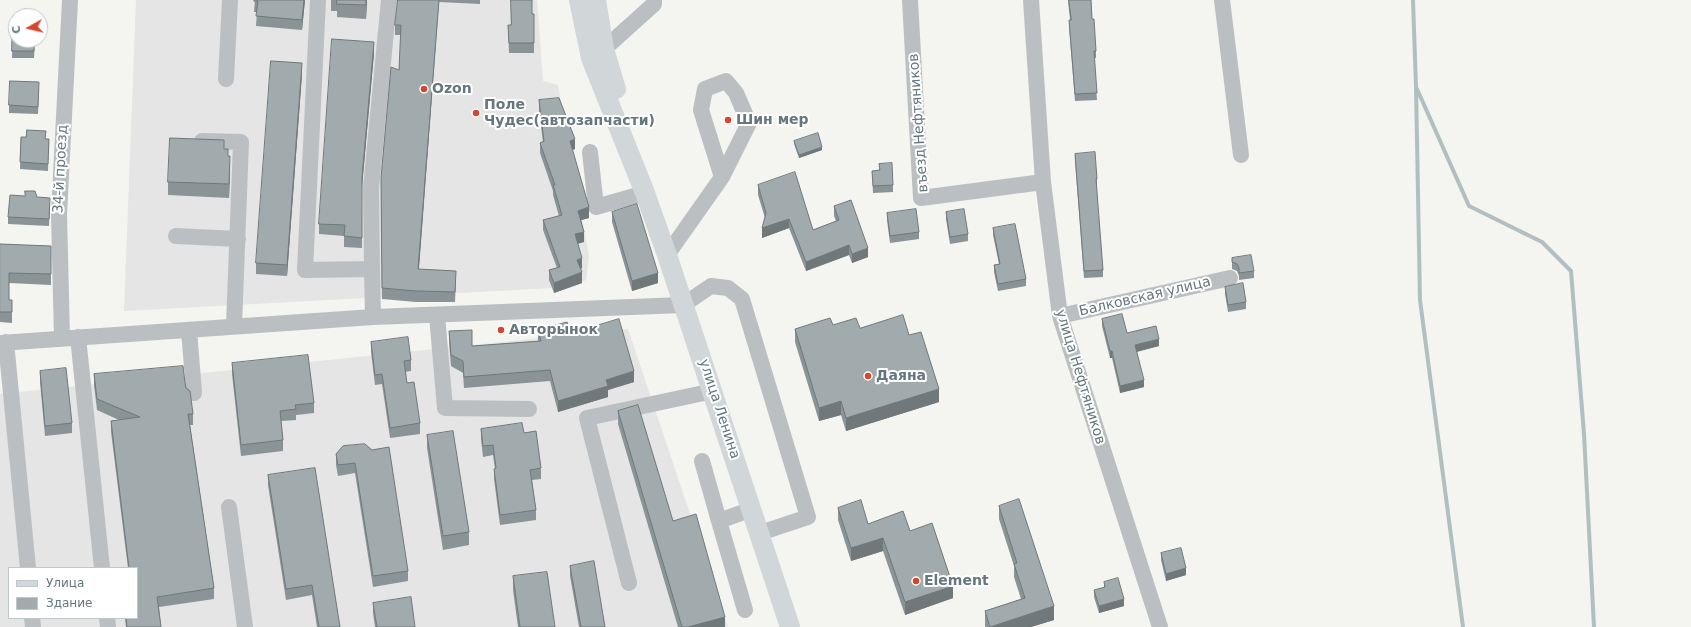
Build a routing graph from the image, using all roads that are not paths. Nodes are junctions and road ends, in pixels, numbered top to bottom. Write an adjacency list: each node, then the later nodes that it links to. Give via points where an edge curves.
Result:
1 (70, 0): 31 (street, 34-й проезд, via 59,214)
2 (230, 0): 12 (street)
3 (318, 0): 22 (street, via 305,270)
4 (389, 0): 22 (street, via 371,188)
5 (579, 0): 18 (main road, улица Ленина, via 591,58)
6 (596, 0): 11 (main road, улица Ленина)
7 (654, 0): 11 (street, via 654,4)
8 (910, 0): 17 (street, въезд Нефтяников, via 921,198)
9 (1031, 0): 17 (street, улица Нефтяников)
10 (1222, 0): 15 (street)
11 (604, 48): 18 (main road, улица Ленина)
12 (226, 78)
13 (189, 140): 20 (street, via 241,142)
14 (590, 152): 18 (street, via 596,207)
15 (1241, 154)
16 (722, 177): 16 (street, via 748,123 736,93 726,81 705,89 701,110); 21 (street)
17 (1043, 182): 26 (street, улица Нефтяников)
18 (645, 193): 21 (main road, улица Ленина)
19 (176, 236): 20 (street)
20 (238, 239): 28 (street)
21 (667, 255): 24 (main road, улица Ленина)
22 (372, 269): 27 (street)
23 (1230, 278): 26 (street, Балковская улица)
24 (683, 305): 25 (street); 33 (main road, улица Ленина); 40 (street, via 711,286 728,288 742,299 808,517)
25 (436, 315): 27 (street); 35 (street, via 445,408)
26 (1060, 316): 47 (street, улица Нефтяников)
27 (373, 317): 28 (street)
28 (234, 326): 29 (street)
29 (189, 330): 30 (street); 34 (street)
30 (78, 337): 31 (street); 42 (street)
31 (62, 338): 32 (street)
32 (3, 343): 41 (street)
33 (713, 391): 38 (main road, улица Ленина); 43 (street, via 587,418)
34 (194, 393)
35 (530, 409)
36 (702, 461): 39 (street)
37 (229, 507): 45 (street)
38 (752, 509): 39 (street); 40 (main road, улица Ленина)
39 (719, 521): 44 (street)
40 (760, 534): 46 (main road, улица Ленина)
41 (28, 567)
42 (102, 567)
43 (629, 583)
44 (745, 610)
45 (245, 627)
46 (790, 627)
47 (1160, 627)

